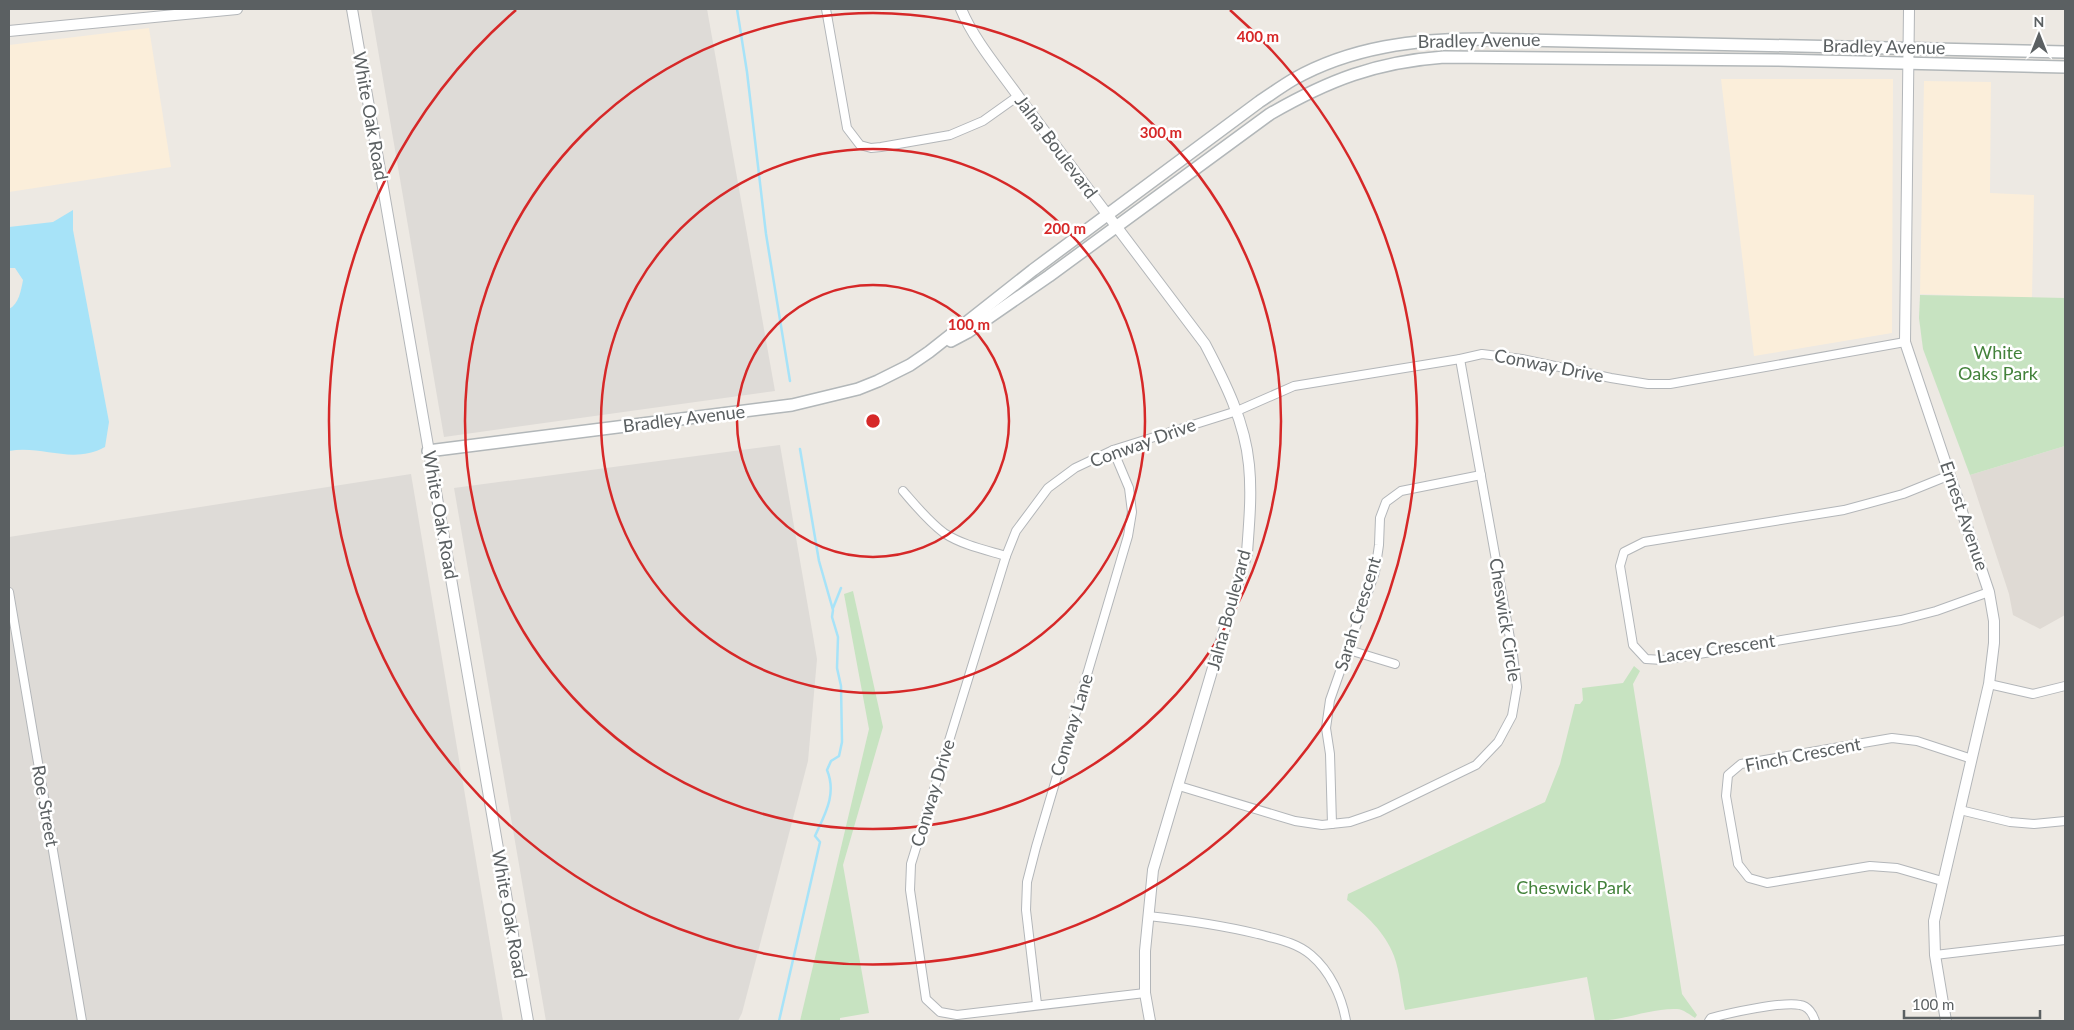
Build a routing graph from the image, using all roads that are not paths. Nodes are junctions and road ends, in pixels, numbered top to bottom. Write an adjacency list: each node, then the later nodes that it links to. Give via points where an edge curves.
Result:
1 (237, 9): 6 (street)
2 (352, 9): 19 (street, White Oak Road)
3 (826, 9): 11 (street, via 848,128 860,145 881,147 950,135 982,121)
4 (961, 9): 11 (street, Jalna Boulevard)
5 (1909, 9): 7 (street, Ernest Avenue)
6 (9, 31)
7 (1908, 48): 8 (main road, Bradley Avenue); 9 (street, Ernest Avenue); 12 (main road, Bradley Avenue, via 1436,39 1372,49 1295,78)
8 (2065, 52)
9 (1908, 63): 10 (main road, Bradley Avenue); 13 (main road, Bradley Avenue, via 1444,57 1386,64 1339,79 1270,114); 14 (street, Ernest Avenue)
10 (2065, 67)
11 (1018, 96): 12 (street, Jalna Boulevard)
12 (1107, 215): 13 (street, Jalna Boulevard); 15 (main road, Bradley Avenue)
13 (1116, 226): 15 (main road, Bradley Avenue, via 968,332); 17 (street, Jalna Boulevard, via 1205,344 1226,382)
14 (1905, 342): 16 (street, Conway Drive, via 1670,384 1611,378 1522,358 1482,354); 21 (street, Ernest Avenue)
15 (930, 352): 19 (main road, Bradley Avenue, via 878,381 813,401)
16 (1460, 359): 17 (street, Conway Drive, via 1294,386); 20 (street, Cheswick Circle)
17 (1237, 411): 18 (street, Conway Drive); 31 (street, Jalna Boulevard, via 1249,464 1247,553)
18 (1113, 450): 23 (street, Conway Drive, via 1075,468 1048,488 1016,531); 40 (street, Conway Lane, via 1128,488 1132,512 1128,536 1028,882 1026,910)
19 (428, 451): 42 (street, White Oak Road)
20 (1481, 475): 26 (street, Sarah Crescent, via 1401,491 1386,502 1380,518 1375,572); 34 (street, Cheswick Circle, via 1513,655 1516,686 1512,716 1498,742 1476,765 1379,812 1350,822)
21 (1950, 475): 25 (street, Ernest Avenue); 25 (street, Lacey Crescent, via 1903,494 1844,510 1644,542 1624,552 1620,566 1633,645 1646,659 1663,660 1901,620)
22 (902, 491): 23 (street, via 945,534)
23 (1006, 556): 40 (street, Conway Drive, via 911,864 910,890 926,999 940,1012 957,1015)
24 (9, 592): 41 (street, Roe Street)
25 (1990, 592): 28 (street, Ernest Avenue, via 1994,643)
26 (1349, 650): 27 (street); 34 (street, Sarah Crescent, via 1330,700 1326,728)
27 (1395, 664)
28 (1989, 684): 29 (street, via 2033,694); 30 (street, Ernest Avenue)
29 (2065, 686)
30 (1972, 759): 32 (street, Ernest Avenue); 35 (street, Finch Crescent, via 1917,741 1892,738 1741,764 1728,775 1726,796 1738,864 1748,878 1767,883 1870,866 1897,868)
31 (1179, 786): 34 (street, Cheswick Circle, via 1295,821); 36 (street, Jalna Boulevard, via 1152,870)
32 (1960, 810): 33 (street, via 2010,822 2034,824); 35 (street, Ernest Avenue)
33 (2065, 820)
34 (1332, 824)
35 (1942, 881): 38 (street, Ernest Avenue, via 1934,921)
36 (1148, 916): 39 (street, Jalna Boulevard); 44 (street, via 1220,925 1291,942 1310,954 1331,978)
37 (2065, 940): 38 (street)
38 (1935, 955): 47 (street, Ernest Avenue)
39 (1145, 993): 40 (street, Conway Drive); 43 (street, Jalna Boulevard)
40 (1037, 1004)
41 (82, 1021)
42 (528, 1021)
43 (1150, 1021)
44 (1346, 1021)
45 (1709, 1021): 46 (street, via 1726,1014 1790,1004 1803,1005 1813,1014)
46 (1815, 1021)
47 (1946, 1021)

